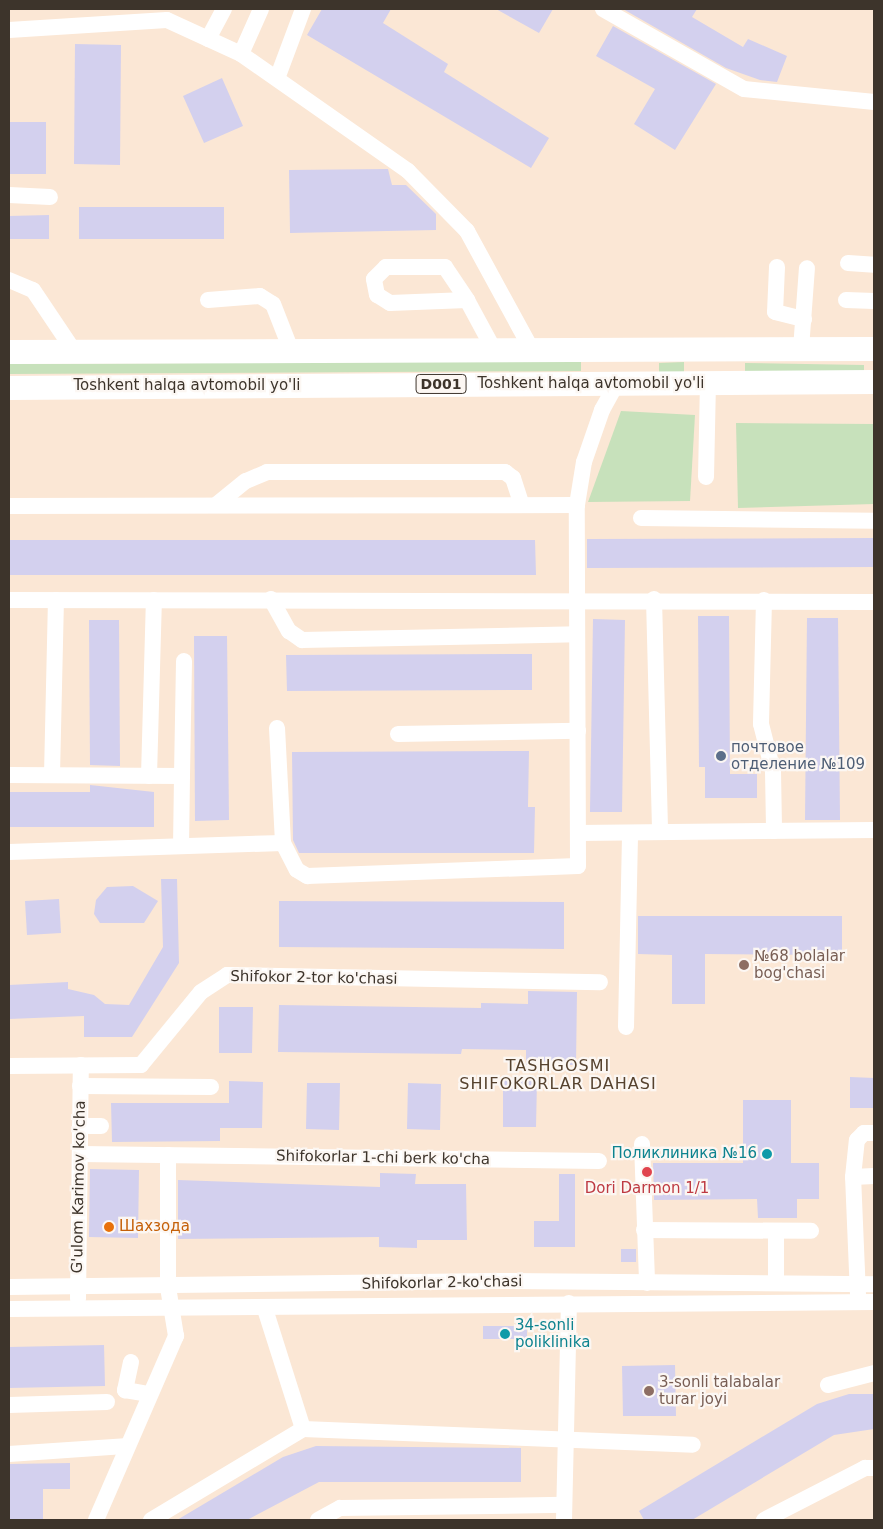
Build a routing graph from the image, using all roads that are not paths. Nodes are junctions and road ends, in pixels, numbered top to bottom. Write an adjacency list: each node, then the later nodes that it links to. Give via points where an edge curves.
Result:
1 (224, 9): 7 (street)
2 (261, 9): 8 (street)
3 (302, 9): 9 (street)
4 (603, 9): 10 (street, via 744,89)
5 (134, 15): 6 (street); 7 (street, via 167,20)
6 (9, 30)
7 (208, 39): 8 (street)
8 (242, 54): 9 (street)
9 (278, 76): 28 (street, via 408,171 467,231)
10 (874, 102)
11 (9, 195): 12 (street)
12 (50, 197)
13 (848, 263): 14 (street)
14 (874, 265)
15 (777, 267): 22 (street, via 775,312)
16 (807, 268): 22 (street)
17 (9, 280): 31 (street, via 33,290)
18 (208, 300): 26 (street, via 260,296 273,304)
19 (467, 300): 19 (street, via 390,303 377,296 374,279 386,267 445,267); 27 (street)
20 (846, 300): 21 (street)
21 (874, 301)
22 (804, 319): 24 (street)
23 (725, 349): 24 (highway); 29 (highway); 34 (highway)
24 (802, 349): 25 (highway)
25 (874, 349)
26 (291, 350): 27 (highway); 31 (highway)
27 (494, 350): 28 (highway)
28 (532, 350): 29 (highway)
29 (617, 350): 33 (highway)
30 (9, 352): 31 (highway)
31 (74, 352)
32 (874, 382): 34 (highway, Toshkent halqa avtomobil yo'li / D001)
33 (617, 383): 34 (highway, Toshkent halqa avtomobil yo'li / D001); 35 (highway, Toshkent halqa avtomobil yo'li / D001); 39 (street, via 602,410 584,462)
34 (716, 384): 36 (street)
35 (9, 388)
36 (706, 477)
37 (216, 505): 38 (street); 38 (street, via 246,481 267,472 506,472 513,478); 40 (street)
38 (522, 505): 39 (street)
39 (577, 505): 43 (street)
40 (9, 506)
41 (641, 518): 42 (street)
42 (874, 521)
43 (577, 598): 44 (street); 45 (street); 51 (street)
44 (271, 599): 48 (street); 51 (street, via 289,631 302,640)
45 (654, 599): 49 (street); 62 (street)
46 (9, 600): 47 (street)
47 (56, 600): 48 (street); 57 (street)
48 (154, 600): 58 (street)
49 (764, 600): 50 (street); 61 (street, via 761,724 773,772)
50 (874, 602)
51 (577, 634): 54 (street)
52 (184, 661): 59 (street)
53 (277, 728): 65 (street)
54 (578, 731): 55 (street); 63 (street)
55 (398, 734)
56 (9, 775): 57 (street)
57 (52, 776): 58 (street)
58 (149, 776): 59 (street)
59 (182, 776): 66 (street)
60 (874, 830): 61 (street)
61 (774, 831): 62 (street)
62 (660, 832): 64 (street)
63 (578, 833): 64 (street); 65 (street, via 578,866 307,876 290,861)
64 (630, 833): 69 (street)
65 (283, 843): 66 (street)
66 (181, 845): 67 (street)
67 (9, 852)
68 (600, 982): 70 (street, Shifokor 2-tor ko'chasi, via 227,975 202,992 141,1065)
69 (626, 1027)
70 (81, 1065): 71 (street, Shifokor 2-tor ko'chasi); 72 (street, G'ulom Karimov ko'cha)
71 (9, 1066)
72 (80, 1086): 73 (street); 74 (street, G'ulom Karimov ko'cha)
73 (211, 1087)
74 (80, 1126): 75 (street); 78 (street, G'ulom Karimov ko'cha)
75 (101, 1126)
76 (874, 1133): 81 (street, via 864,1133 857,1140)
77 (642, 1144): 83 (street)
78 (80, 1154): 79 (street, Shifokorlar 1-chi berk ko'cha); 91 (street, G'ulom Karimov ko'cha)
79 (168, 1155): 80 (street, Shifokorlar 1-chi berk ko'cha); 90 (street)
80 (599, 1161)
81 (853, 1176): 82 (street); 88 (street)
82 (874, 1176)
83 (644, 1230): 84 (street); 86 (street)
84 (776, 1231): 85 (street); 87 (street)
85 (811, 1231)
86 (647, 1283): 87 (street, Shifokorlar 2-ko'chasi); 90 (street, Shifokorlar 2-ko'chasi)
87 (776, 1283): 88 (street, Shifokorlar 2-ko'chasi)
88 (866, 1284): 92 (street)
89 (9, 1287): 91 (street, Shifokorlar 2-ko'chasi)
90 (168, 1287): 91 (street, Shifokorlar 2-ko'chasi); 95 (street)
91 (78, 1288): 94 (street, G'ulom Karimov ko'cha)
92 (866, 1302): 93 (street, Shifokorlar 2-ko'chasi)
93 (569, 1303): 97 (street, Shifokorlar 2-ko'chasi); 105 (street)
94 (78, 1308): 95 (street, Shifokorlar 2-ko'chasi); 96 (street, Shifokorlar 2-ko'chasi)
95 (172, 1308): 97 (street, Shifokorlar 2-ko'chasi); 101 (street, via 176,1336)
96 (9, 1309)
97 (265, 1309): 104 (street)
98 (131, 1362): 101 (street, via 125,1390)
99 (874, 1373): 100 (street)
100 (828, 1385)
101 (148, 1394): 107 (street)
102 (107, 1402): 103 (street)
103 (9, 1405)
104 (303, 1428): 105 (street); 112 (street)
105 (567, 1438): 106 (street); 110 (street)
106 (693, 1445)
107 (125, 1446): 108 (street); 111 (street)
108 (9, 1454)
109 (874, 1468): 114 (street, via 865,1468)
110 (564, 1513): 113 (street, via 340,1508)
111 (96, 1520)
112 (151, 1520)
113 (318, 1520)
114 (764, 1520)

